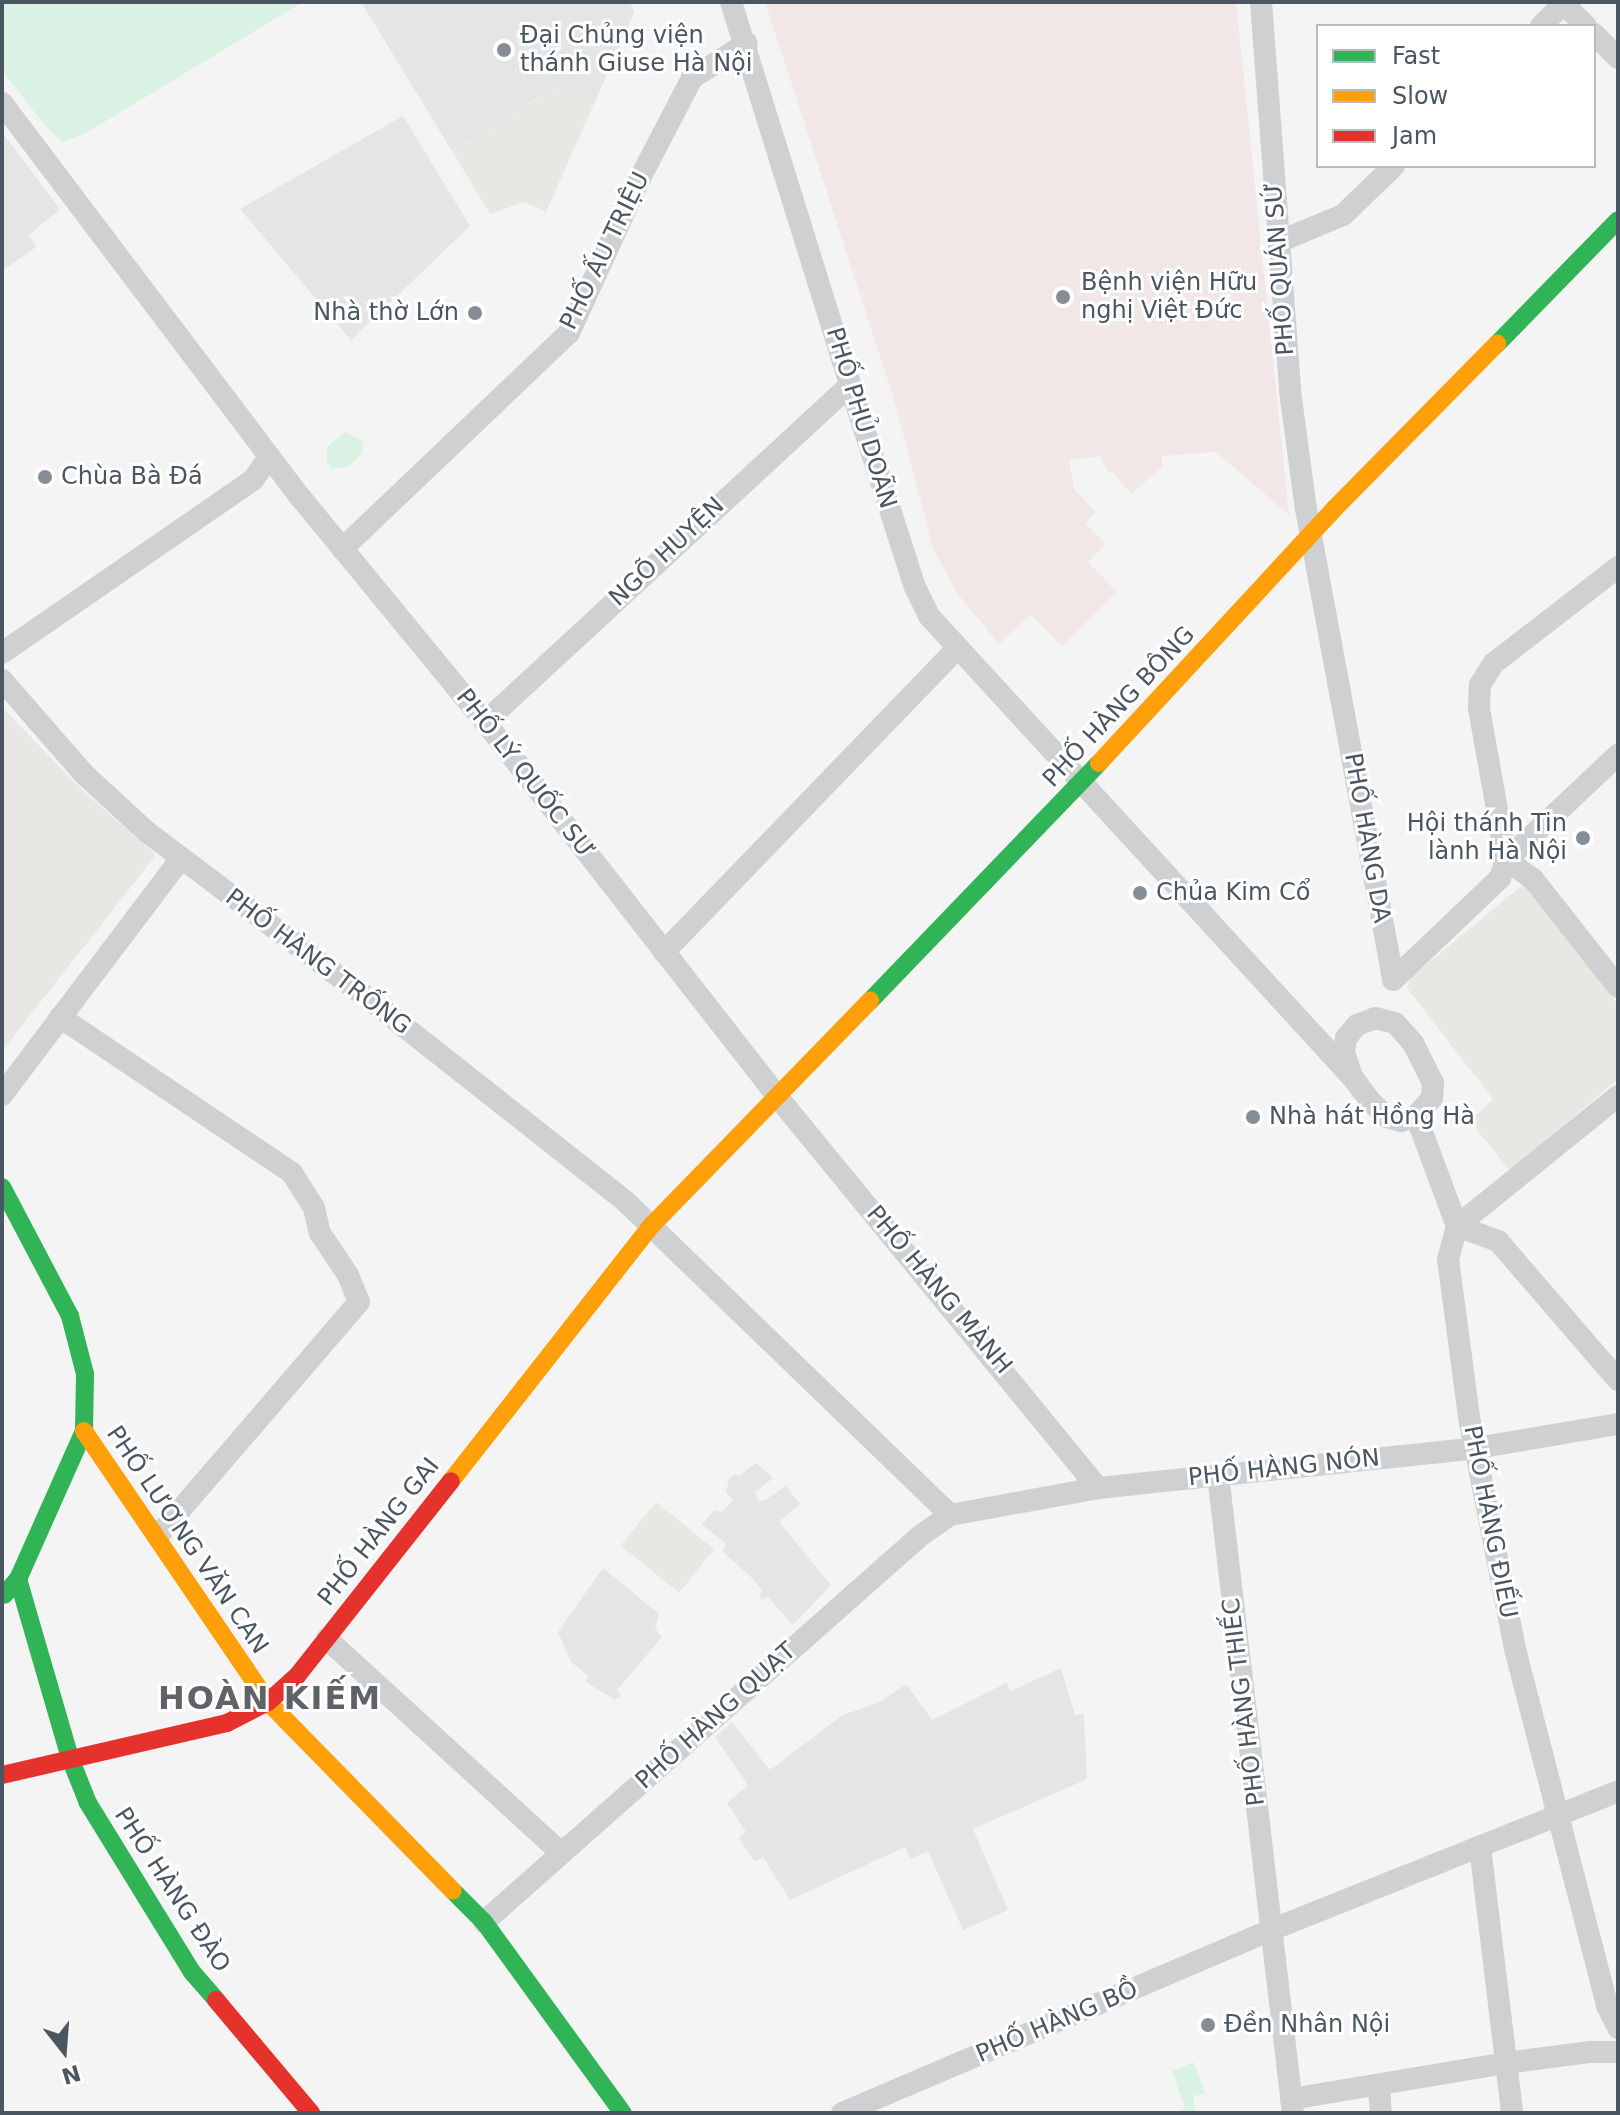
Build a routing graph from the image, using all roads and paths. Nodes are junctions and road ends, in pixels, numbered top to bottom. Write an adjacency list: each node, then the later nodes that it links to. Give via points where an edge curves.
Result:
1 (731, 2): 7 (street, PHỐ PHỦ DOÃN)
2 (1261, 2): 12 (street, PHỐ QUÁN SỨ)
3 (1564, 3): 4 (street); 5 (street)
4 (1543, 24)
5 (1584, 24)
6 (1596, 36): 8 (street)
7 (747, 43): 13 (street, PHỐ PHỦ DOÃN); 16 (street, PHỐ ẤU TRIỆU, via 692,78 569,333)
8 (1618, 58)
9 (2, 103): 14 (street, PHỐ LÝ QUỐC SƯ)
10 (1392, 168): 12 (street, via 1343,215)
11 (1618, 220): 15 (street, PHỐ HÀNG BÔNG)
12 (1278, 242): 15 (street, PHỐ QUÁN SỨ, via 1290,391)
13 (850, 385): 18 (street, PHỐ PHỦ DOÃN, via 915,587 929,616); 21 (street, NGÕ HUYỆN)
14 (269, 457): 16 (street, PHỐ LÝ QUỐC SƯ); 19 (street, via 253,480)
15 (1311, 534): 23 (street, PHỐ HÀNG BÔNG); 25 (street, PHỐ HÀNG DA, via 1393,980 1500,878)
16 (342, 549): 21 (street, PHỐ LÝ QUỐC SƯ)
17 (1618, 567): 25 (street, via 1494,663 1480,685 1479,709)
18 (956, 650): 23 (street, PHỐ PHỦ DOÃN); 26 (street)
19 (2, 653)
20 (2, 680): 24 (street, PHỐ HÀNG TRỐNG, via 85,775)
21 (485, 722): 26 (street, PHỐ LÝ QUỐC SƯ)
22 (1618, 755): 25 (street, PHỐ HÀNG DA)
23 (1081, 783): 29 (street, PHỐ PHỦ DOÃN); 31 (street, PHỐ HÀNG BÔNG)
24 (181, 858): 28 (street); 35 (street, PHỐ HÀNG TRỐNG)
25 (1506, 860): 27 (street, via 1533,879)
26 (664, 952): 31 (street, PHỐ LÝ QUỐC SƯ)
27 (1618, 987)
28 (60, 1017): 30 (street); 44 (street, via 292,1173 359,1302)
29 (1352, 1077): 33 (street, via 1387,1117 1401,1121); 33 (street, via 1344,1052 1346,1038 1357,1025 1375,1018 1395,1023 1413,1043 1433,1083 1432,1098)
30 (2, 1095)
31 (776, 1095): 35 (street, PHỐ HÀNG BÔNG); 42 (street, PHỐ HÀNG MÀNH)
32 (1618, 1096): 36 (street)
33 (1416, 1116): 36 (street)
34 (2, 1187): 39 (street, via 70,1316 85,1374)
35 (652, 1225): 43 (street, PHỐ HÀNG TRỐNG); 47 (street, PHỐ HÀNG GAI)
36 (1457, 1226): 37 (street, via 1498,1241); 40 (street, PHỐ HÀNG ĐIẾU, via 1448,1259)
37 (1618, 1380)
38 (1618, 1424): 40 (street, PHỐ HÀNG NÓN)
39 (84, 1431): 44 (street, PHỐ LƯƠNG VĂN CAN); 45 (street)
40 (1476, 1448): 41 (street, PHỐ HÀNG NÓN); 52 (street, PHỐ HÀNG ĐIẾU, via 1515,1649)
41 (1218, 1475): 42 (street, PHỐ HÀNG NÓN); 56 (street, PHỐ HÀNG THIẾC)
42 (1098, 1488): 43 (street, PHỐ HÀNG NÓN)
43 (950, 1515): 54 (street, PHỐ HÀNG QUẠT, via 914,1540)
44 (158, 1536): 48 (street, PHỐ LƯƠNG VĂN CAN)
45 (18, 1579): 46 (street); 49 (street, PHỐ HÀNG ĐÀO)
46 (2, 1597)
47 (327, 1639): 48 (street, PHỐ HÀNG GAI); 54 (street)
48 (268, 1702): 49 (street, PHỐ HÀNG GAI, via 227,1723); 55 (street, PHỐ LƯƠNG VĂN CAN)
49 (70, 1758): 50 (street, PHỐ HÀNG GAI); 62 (street, PHỐ HÀNG ĐÀO, via 88,1803 192,1972)
50 (2, 1775)
51 (1618, 1791): 52 (street, PHỐ HÀNG BỒ)
52 (1561, 1814): 53 (street, PHỐ HÀNG BỒ); 57 (street, PHỐ HÀNG ĐIẾU, via 1607,2006)
53 (1480, 1847): 56 (street, PHỐ HÀNG BỒ); 59 (street)
54 (561, 1853): 55 (street, PHỐ HÀNG QUẠT)
55 (484, 1922): 63 (street, PHỐ LƯƠNG VĂN CAN)
56 (1271, 1930): 61 (street, PHỐ HÀNG THIẾC); 64 (street, PHỐ HÀNG BỒ)
57 (1618, 2028)
58 (1618, 2052): 59 (street)
59 (1506, 2063): 60 (street); 66 (street)
60 (1379, 2086): 61 (street); 65 (street)
61 (1292, 2106)
62 (311, 2113)
63 (623, 2113)
64 (842, 2113)
65 (1381, 2113)
66 (1512, 2113)

